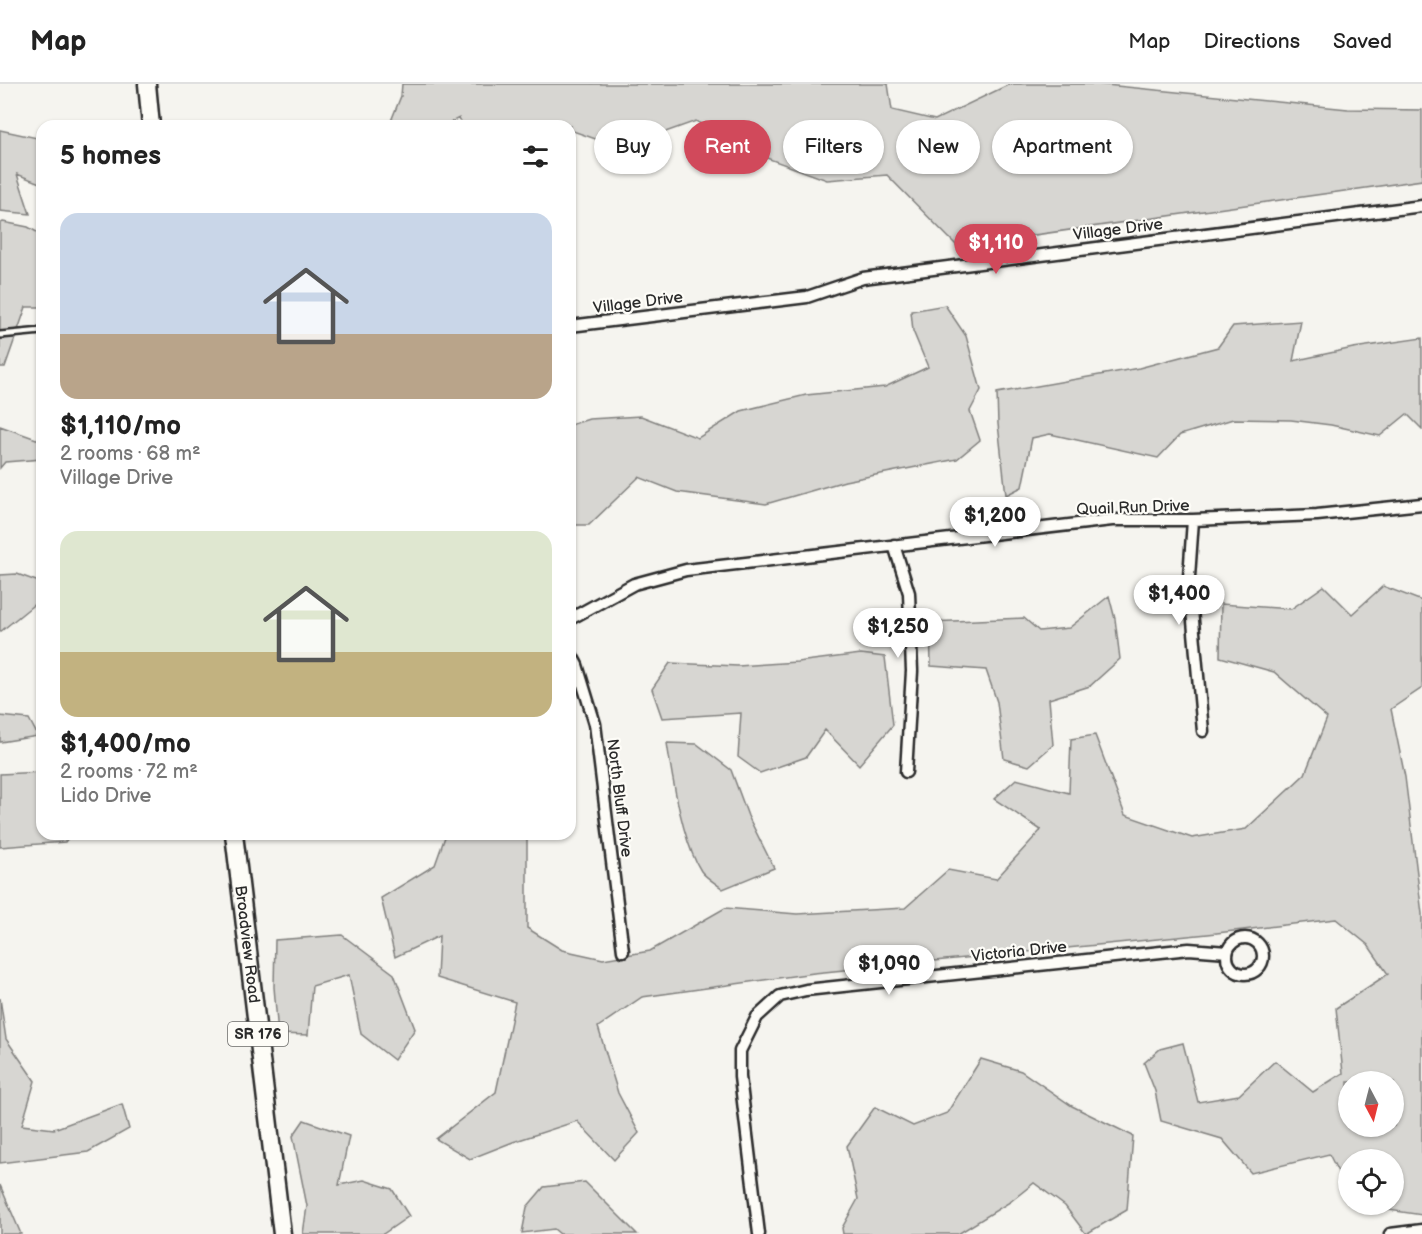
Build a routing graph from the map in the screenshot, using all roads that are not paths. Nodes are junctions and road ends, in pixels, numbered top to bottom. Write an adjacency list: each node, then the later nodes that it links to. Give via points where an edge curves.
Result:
1 (147, 84): 2 (main road)
2 (150, 120)
3 (1422, 206): 4 (street, Village Drive, via 864,278 807,297)
4 (576, 325)
5 (36, 332): 6 (lane)
6 (0, 335)
7 (1422, 504): 8 (street, Quail Run Drive, via 1317,515)
8 (1193, 520): 9 (street, Quail Run Drive, via 1112,520); 12 (street, via 1189,577)
9 (894, 544): 10 (street, Quail Run Drive, via 686,570 634,584); 13 (street, via 909,593 912,671)
10 (576, 616)
11 (576, 662): 15 (street, North Bluff Drive, via 595,724)
12 (1203, 731)
13 (906, 772)
14 (235, 840): 18 (main road, Broadview Road / SR 176)
15 (623, 951)
16 (1227, 952): 19 (street, Victoria Drive, via 1189,949 780,996 757,1017 740,1051)
17 (1422, 1230): 20 (street)
18 (282, 1234)
19 (759, 1234)
20 (1390, 1234)

